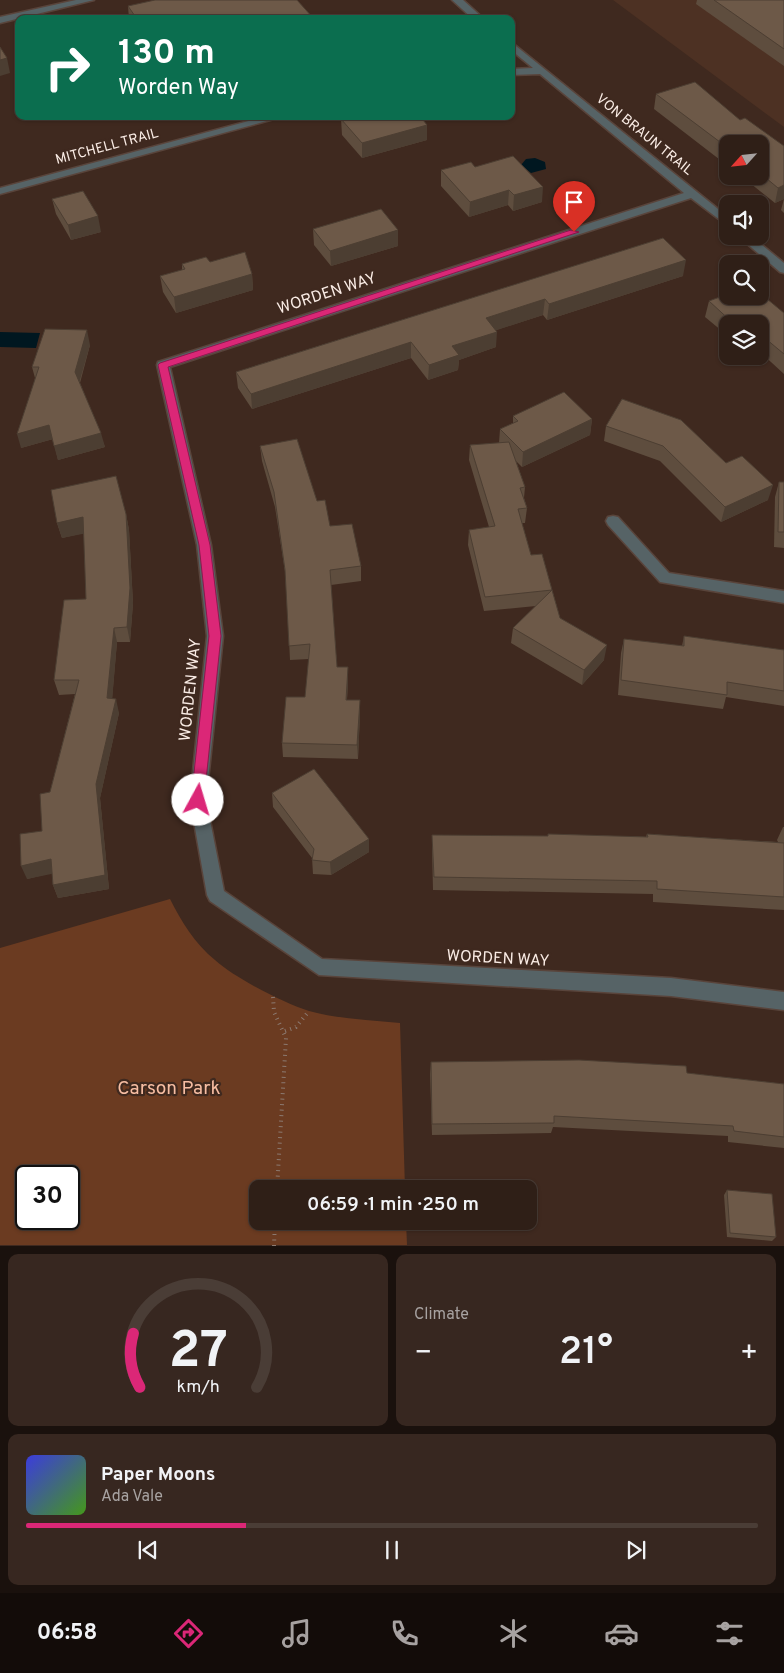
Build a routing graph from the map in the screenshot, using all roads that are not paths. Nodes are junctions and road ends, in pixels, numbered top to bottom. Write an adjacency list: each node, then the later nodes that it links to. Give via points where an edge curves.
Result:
1 (90, 0): 3 (street)
2 (457, 0): 4 (street)
3 (22, 15)
4 (474, 15)
5 (15, 17): 6 (street)
6 (0, 20)
7 (515, 48): 8 (street, VON BRAUN TRAIL)
8 (542, 71): 9 (street); 12 (street, VON BRAUN TRAIL)
9 (515, 72)
10 (265, 120): 11 (street, MITCHELL TRAIL)
11 (0, 191)
12 (692, 194): 13 (street, VON BRAUN TRAIL); 18 (street, WORDEN WAY, via 163,365 204,545 215,636 198,800 216,895 319,967 671,986)
13 (719, 216)
14 (755, 245): 15 (street)
15 (784, 269)
16 (613, 521): 17 (street, via 665,578)
17 (784, 597)
18 (784, 1000)

